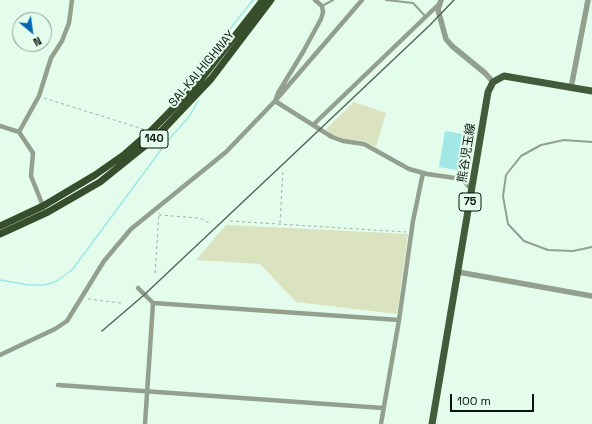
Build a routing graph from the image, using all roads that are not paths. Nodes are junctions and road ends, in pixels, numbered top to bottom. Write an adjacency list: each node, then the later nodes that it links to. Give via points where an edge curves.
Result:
1 (72, 0): 18 (street, via 69,23 62,41 51,58 39,96)
2 (263, 0): 22 (highway, SAI-KAI HIGHWAY / 140, via 198,83 149,133 96,175)
3 (271, 0): 24 (highway, SAI-KAI HIGHWAY / 140, via 207,83 156,137 100,182 48,212)
4 (315, 0): 10 (street)
5 (333, 0): 10 (lane)
6 (362, 0): 15 (street)
7 (386, 0): 11 (lane, via 413,3)
8 (588, 0): 13 (street)
9 (440, 2): 11 (street); 12 (street, via 439,16 446,39)
10 (322, 6): 15 (street, via 320,19)
11 (426, 17): 16 (street)
12 (493, 82): 13 (main road, via 504,76); 21 (main road, 熊谷児玉線 / 75, via 488,92)
13 (571, 88): 14 (main road)
14 (592, 91)
15 (275, 101): 16 (street); 31 (street, via 226,152 131,229 109,255 62,326)
16 (313, 125): 20 (street, via 343,141 364,144 398,164)
17 (0, 126): 18 (street)
18 (19, 132): 22 (street, via 33,153 30,176)
19 (592, 142): 25 (lane, via 564,140 541,145 522,156 506,175 504,196 508,224 524,241 548,250 573,251)
20 (423, 173): 21 (street, via 462,179); 30 (street, via 411,232)
21 (472, 190): 26 (main road, 熊谷児玉線 / 75)
22 (43, 206): 23 (highway, SAI-KAI HIGHWAY / 140)
23 (0, 226)
24 (0, 234)
25 (592, 247)
26 (458, 272): 28 (street); 37 (main road, 熊谷児玉線 / 75)
27 (138, 288): 29 (street)
28 (592, 296)
29 (153, 303): 30 (street); 33 (street)
30 (399, 320): 34 (street)
31 (0, 355)
32 (58, 385): 33 (street)
33 (148, 391): 34 (street); 35 (street)
34 (383, 408): 36 (street)
35 (145, 424)
36 (381, 424)
37 (432, 424)

